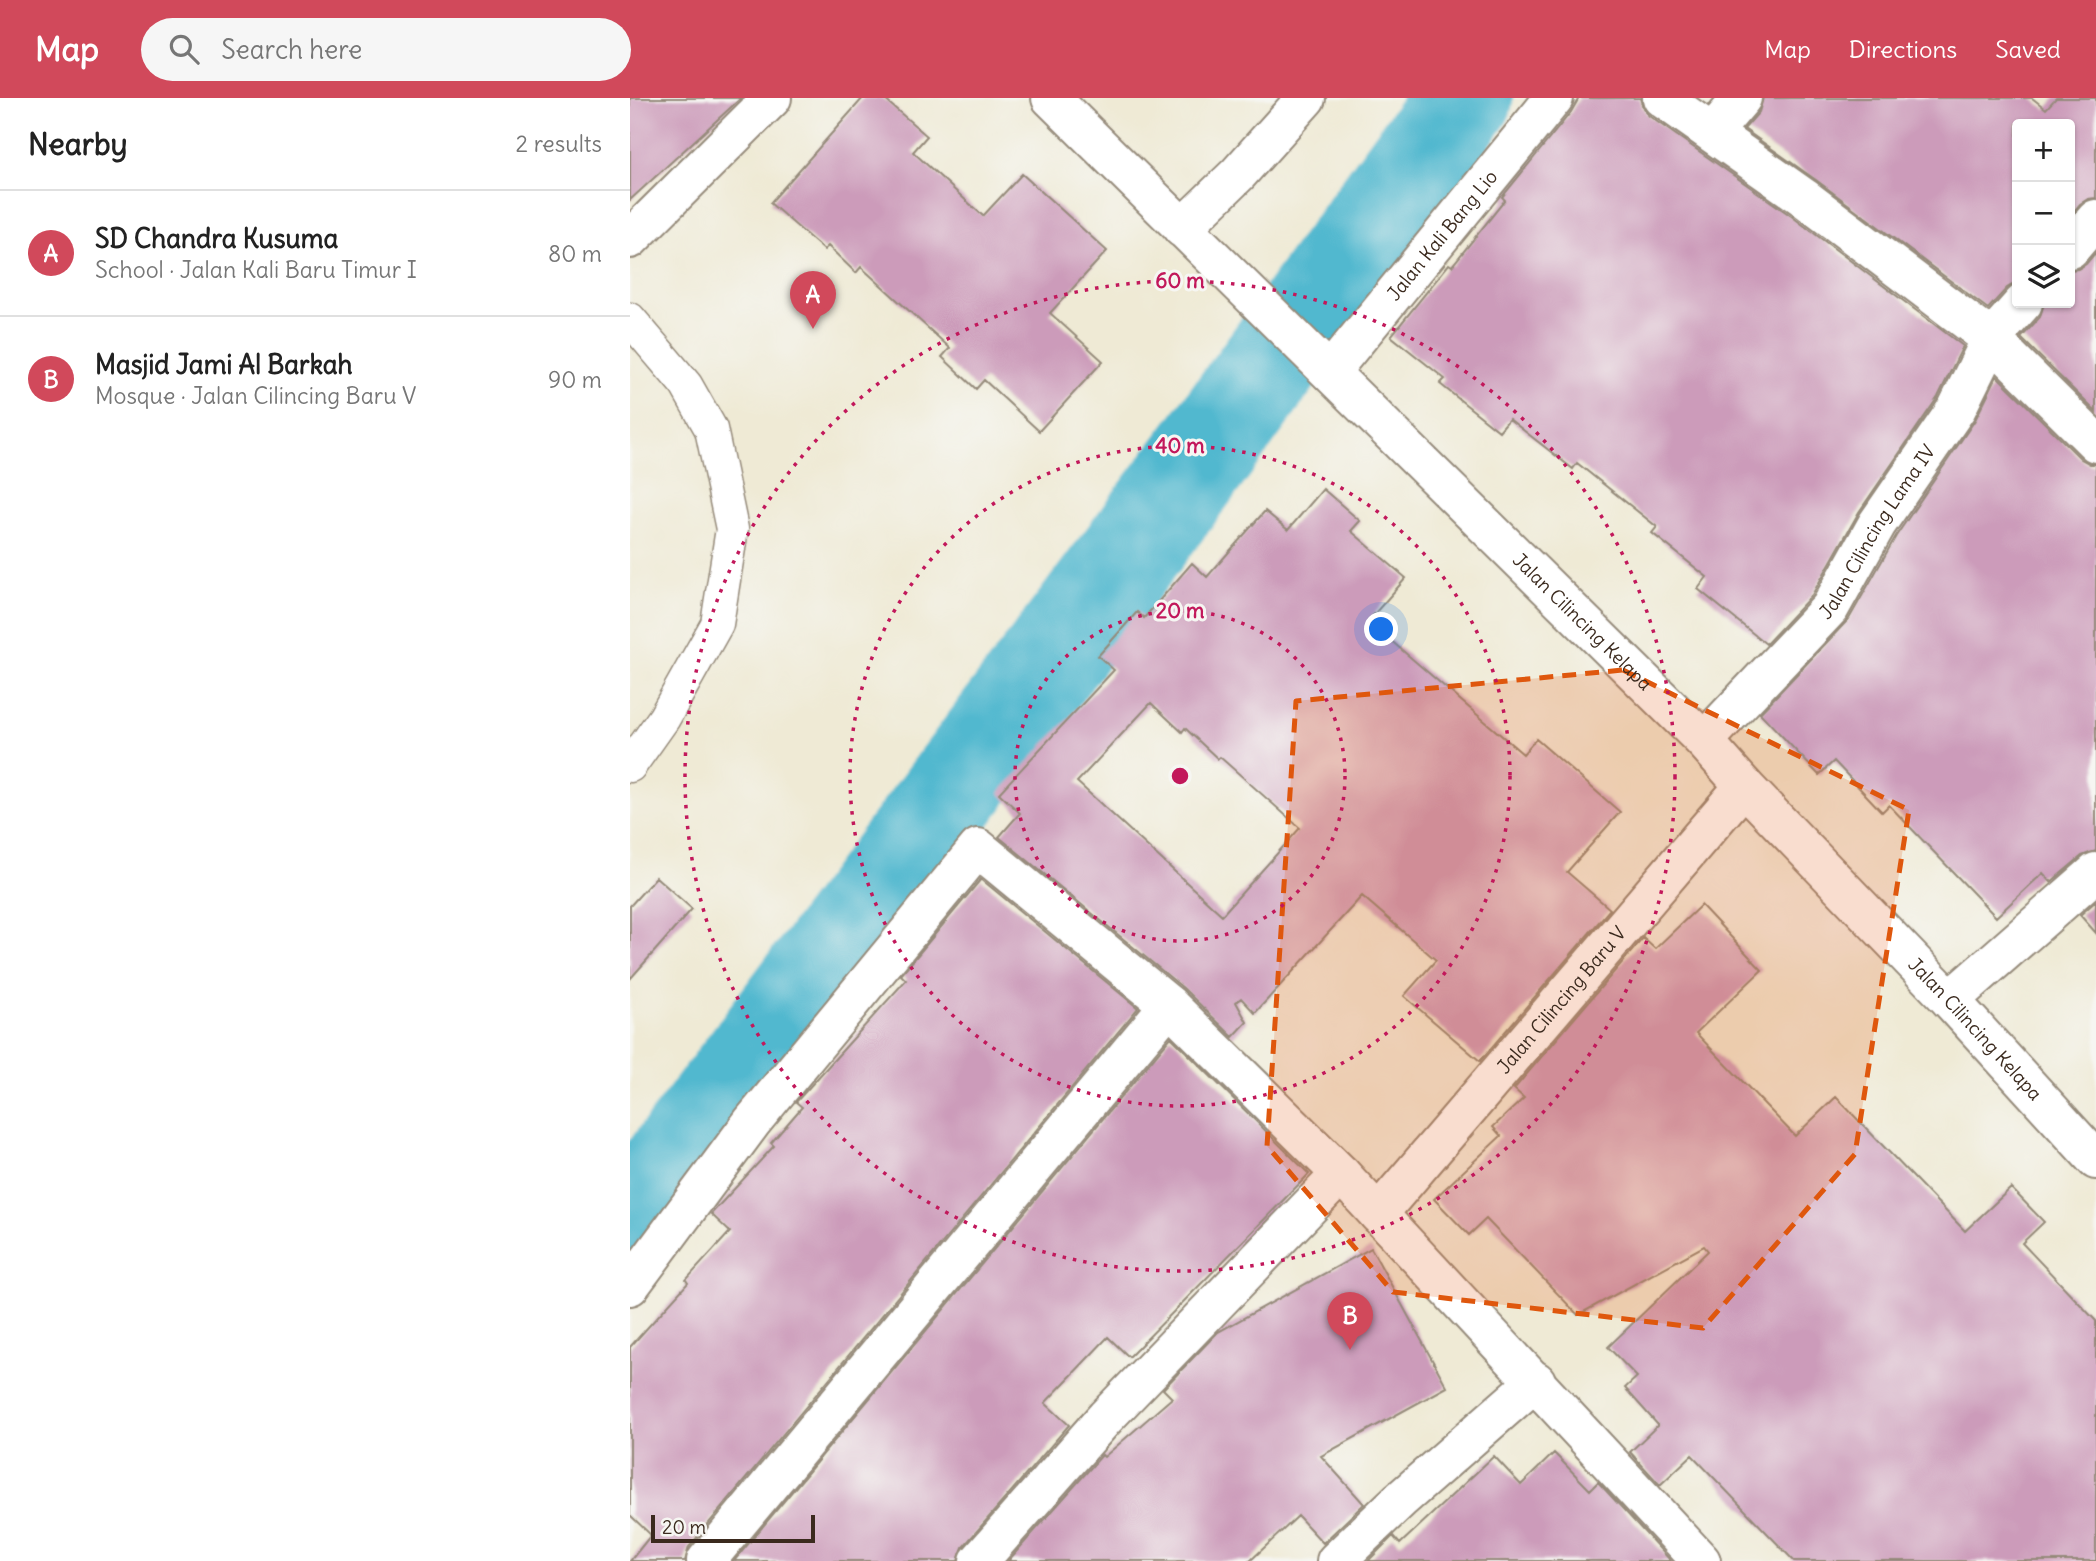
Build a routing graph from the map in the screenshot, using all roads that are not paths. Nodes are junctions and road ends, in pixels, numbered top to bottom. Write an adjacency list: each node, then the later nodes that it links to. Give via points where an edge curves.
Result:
1 (772, 98): 10 (street)
2 (1051, 98): 9 (street, Jalan Cilincing Kelapa)
3 (1306, 98): 9 (street, via 1238,174)
4 (1554, 98): 15 (street, Jalan Kali Bang Lio)
5 (1662, 98): 7 (street)
6 (1742, 98): 7 (street)
7 (1713, 132): 14 (street)
8 (2096, 219): 11 (street)
9 (1192, 238): 15 (street, Jalan Cilincing Kelapa)
10 (630, 239)
11 (2073, 245)
12 (2019, 308): 14 (street, Jalan Cilincing Lama IV)
13 (630, 319): 18 (lane, via 686,385 711,429 732,529 717,624 664,718)
14 (1991, 339): 16 (street); 17 (street, Jalan Cilincing Lama IV, via 1957,408 1877,524 1830,608)
15 (1319, 363): 17 (street, Jalan Cilincing Kelapa)
16 (2096, 443)
17 (1704, 741): 19 (street, Jalan Cilincing Kelapa)
18 (630, 766)
19 (1744, 786): 21 (street, Jalan Cilincing Kelapa); 25 (street, Jalan Cilincing Baru V)
20 (2096, 872): 21 (street)
21 (1950, 1000): 23 (street, Jalan Cilincing Kelapa)
22 (1169, 1005): 24 (street); 26 (street, via 978,848 752,1122); 28 (street)
23 (2096, 1160)
24 (1341, 1174): 25 (street); 29 (street, via 1106,1417)
25 (1378, 1214): 27 (street)
26 (630, 1286)
27 (1536, 1381): 30 (street); 31 (street)
28 (706, 1561)
29 (979, 1561)
30 (1336, 1561)
31 (1701, 1561)

